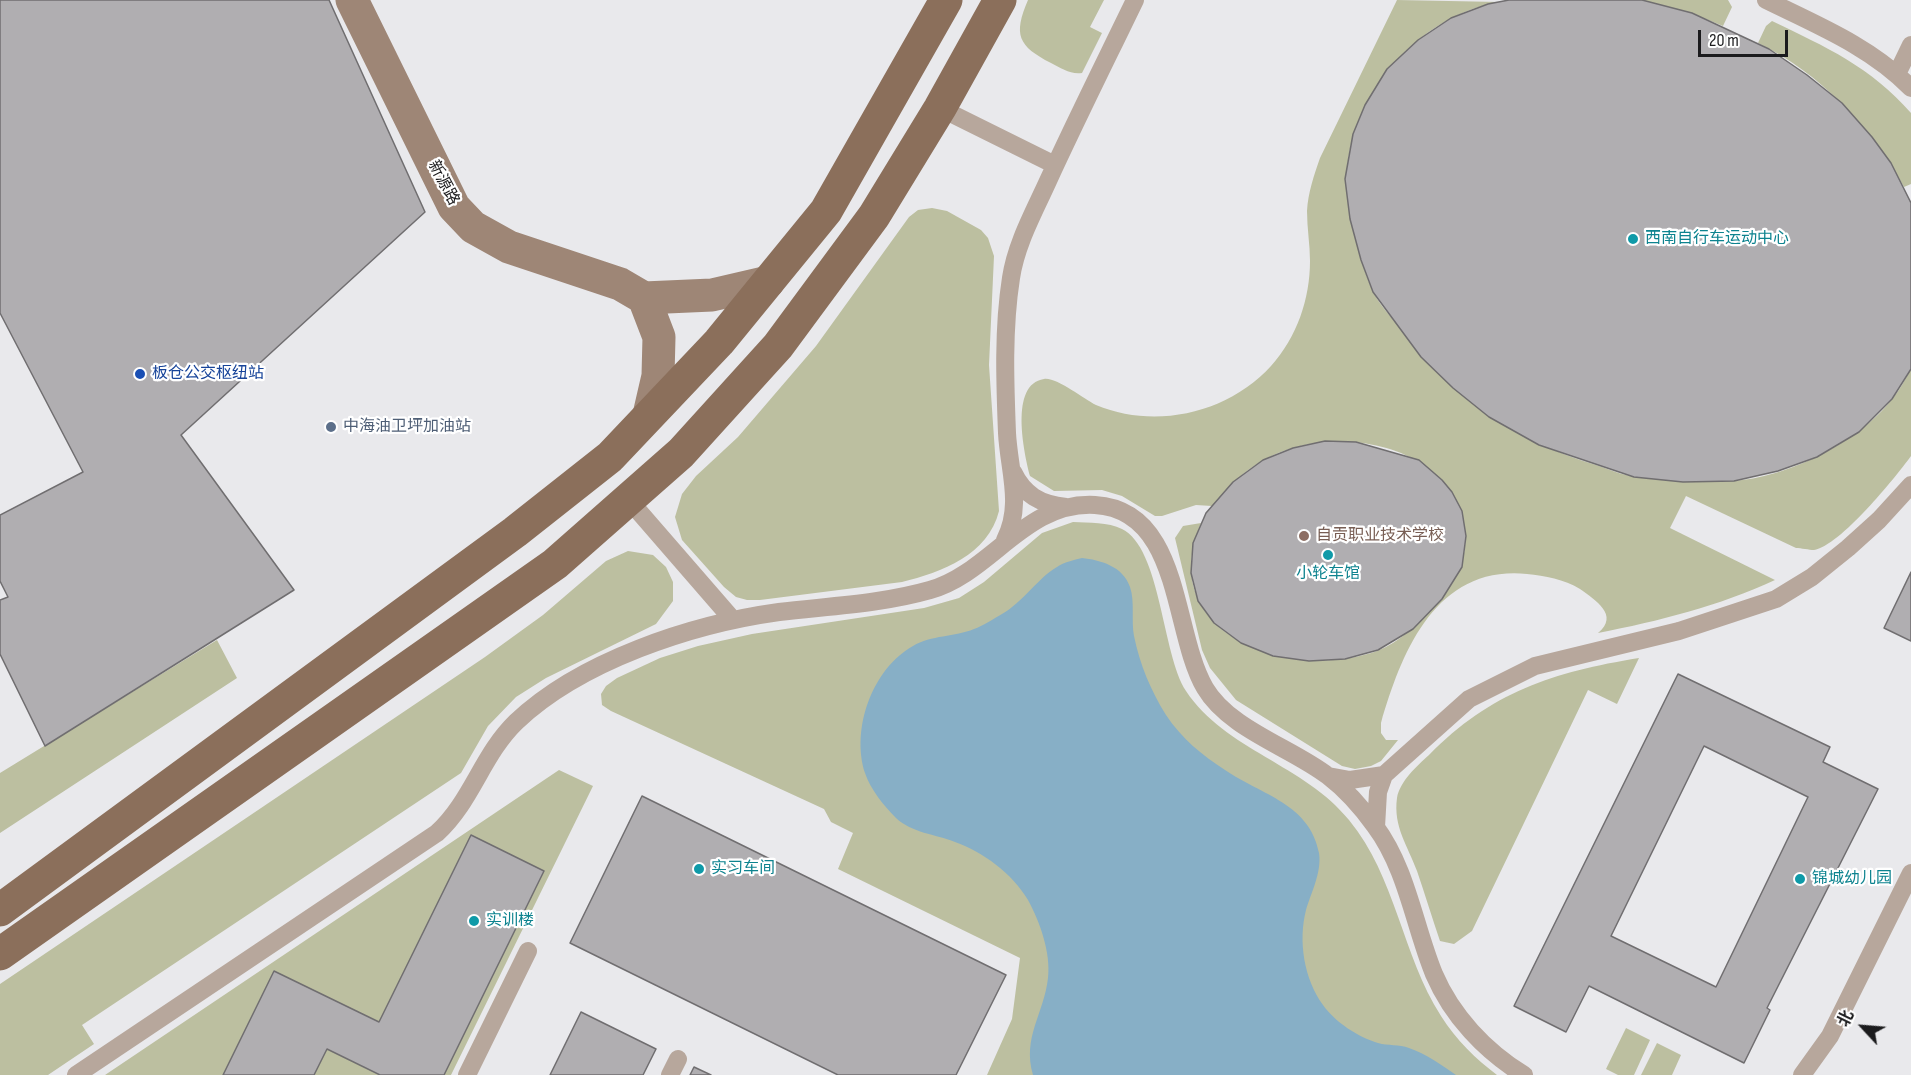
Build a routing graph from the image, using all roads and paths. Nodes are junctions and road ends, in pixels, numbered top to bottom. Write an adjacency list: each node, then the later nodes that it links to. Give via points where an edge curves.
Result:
1 (352, 0): 12 (street, 新源路, via 454,207 473,227 509,247 620,284)
2 (946, 0): 11 (main road, via 826,211)
3 (1000, 0): 9 (main road)
4 (1135, 0): 10 (lane)
5 (1766, 0): 7 (lane, via 1842,37)
6 (1911, 45): 7 (lane)
7 (1897, 74): 8 (lane)
8 (1911, 88)
9 (940, 108): 10 (lane); 16 (main road, via 874,216 778,346 681,453)
10 (1055, 165): 14 (lane, via 1019,247 1011,278 1007,316)
11 (768, 282): 12 (street, via 712,296); 13 (main road, via 719,342)
12 (644, 298): 13 (street, via 659,337)
13 (650, 415): 24 (main road, via 610,457 515,532)
14 (1009, 464): 17 (lane, via 1029,495 1046,505); 18 (lane, via 1016,504 1014,524)
15 (1911, 484): 20 (lane, via 1848,548 1776,599 1679,631 1535,666 1469,699)
16 (628, 499): 19 (lane); 26 (main road, via 555,564)
17 (1070, 508): 18 (lane, via 1043,515); 21 (lane, via 1095,505 1118,510 1141,524 1160,548 1194,667 1207,692 1228,714)
18 (1003, 544): 19 (lane, via 954,583 928,591)
19 (733, 620): 27 (lane, via 686,631 556,688 514,724 488,758 456,815 437,833)
20 (1384, 775): 21 (lane, via 1350,780); 22 (lane, via 1378,792)
21 (1328, 776): 22 (lane)
22 (1377, 827): 29 (lane, via 1398,865 1435,974 1454,1010 1476,1038)
23 (1911, 873): 30 (lane, via 1830,1036)
24 (0, 910)
25 (528, 951): 28 (lane)
26 (0, 954)
27 (76, 1075)
28 (467, 1075)
29 (1524, 1075)
30 (1802, 1075)

